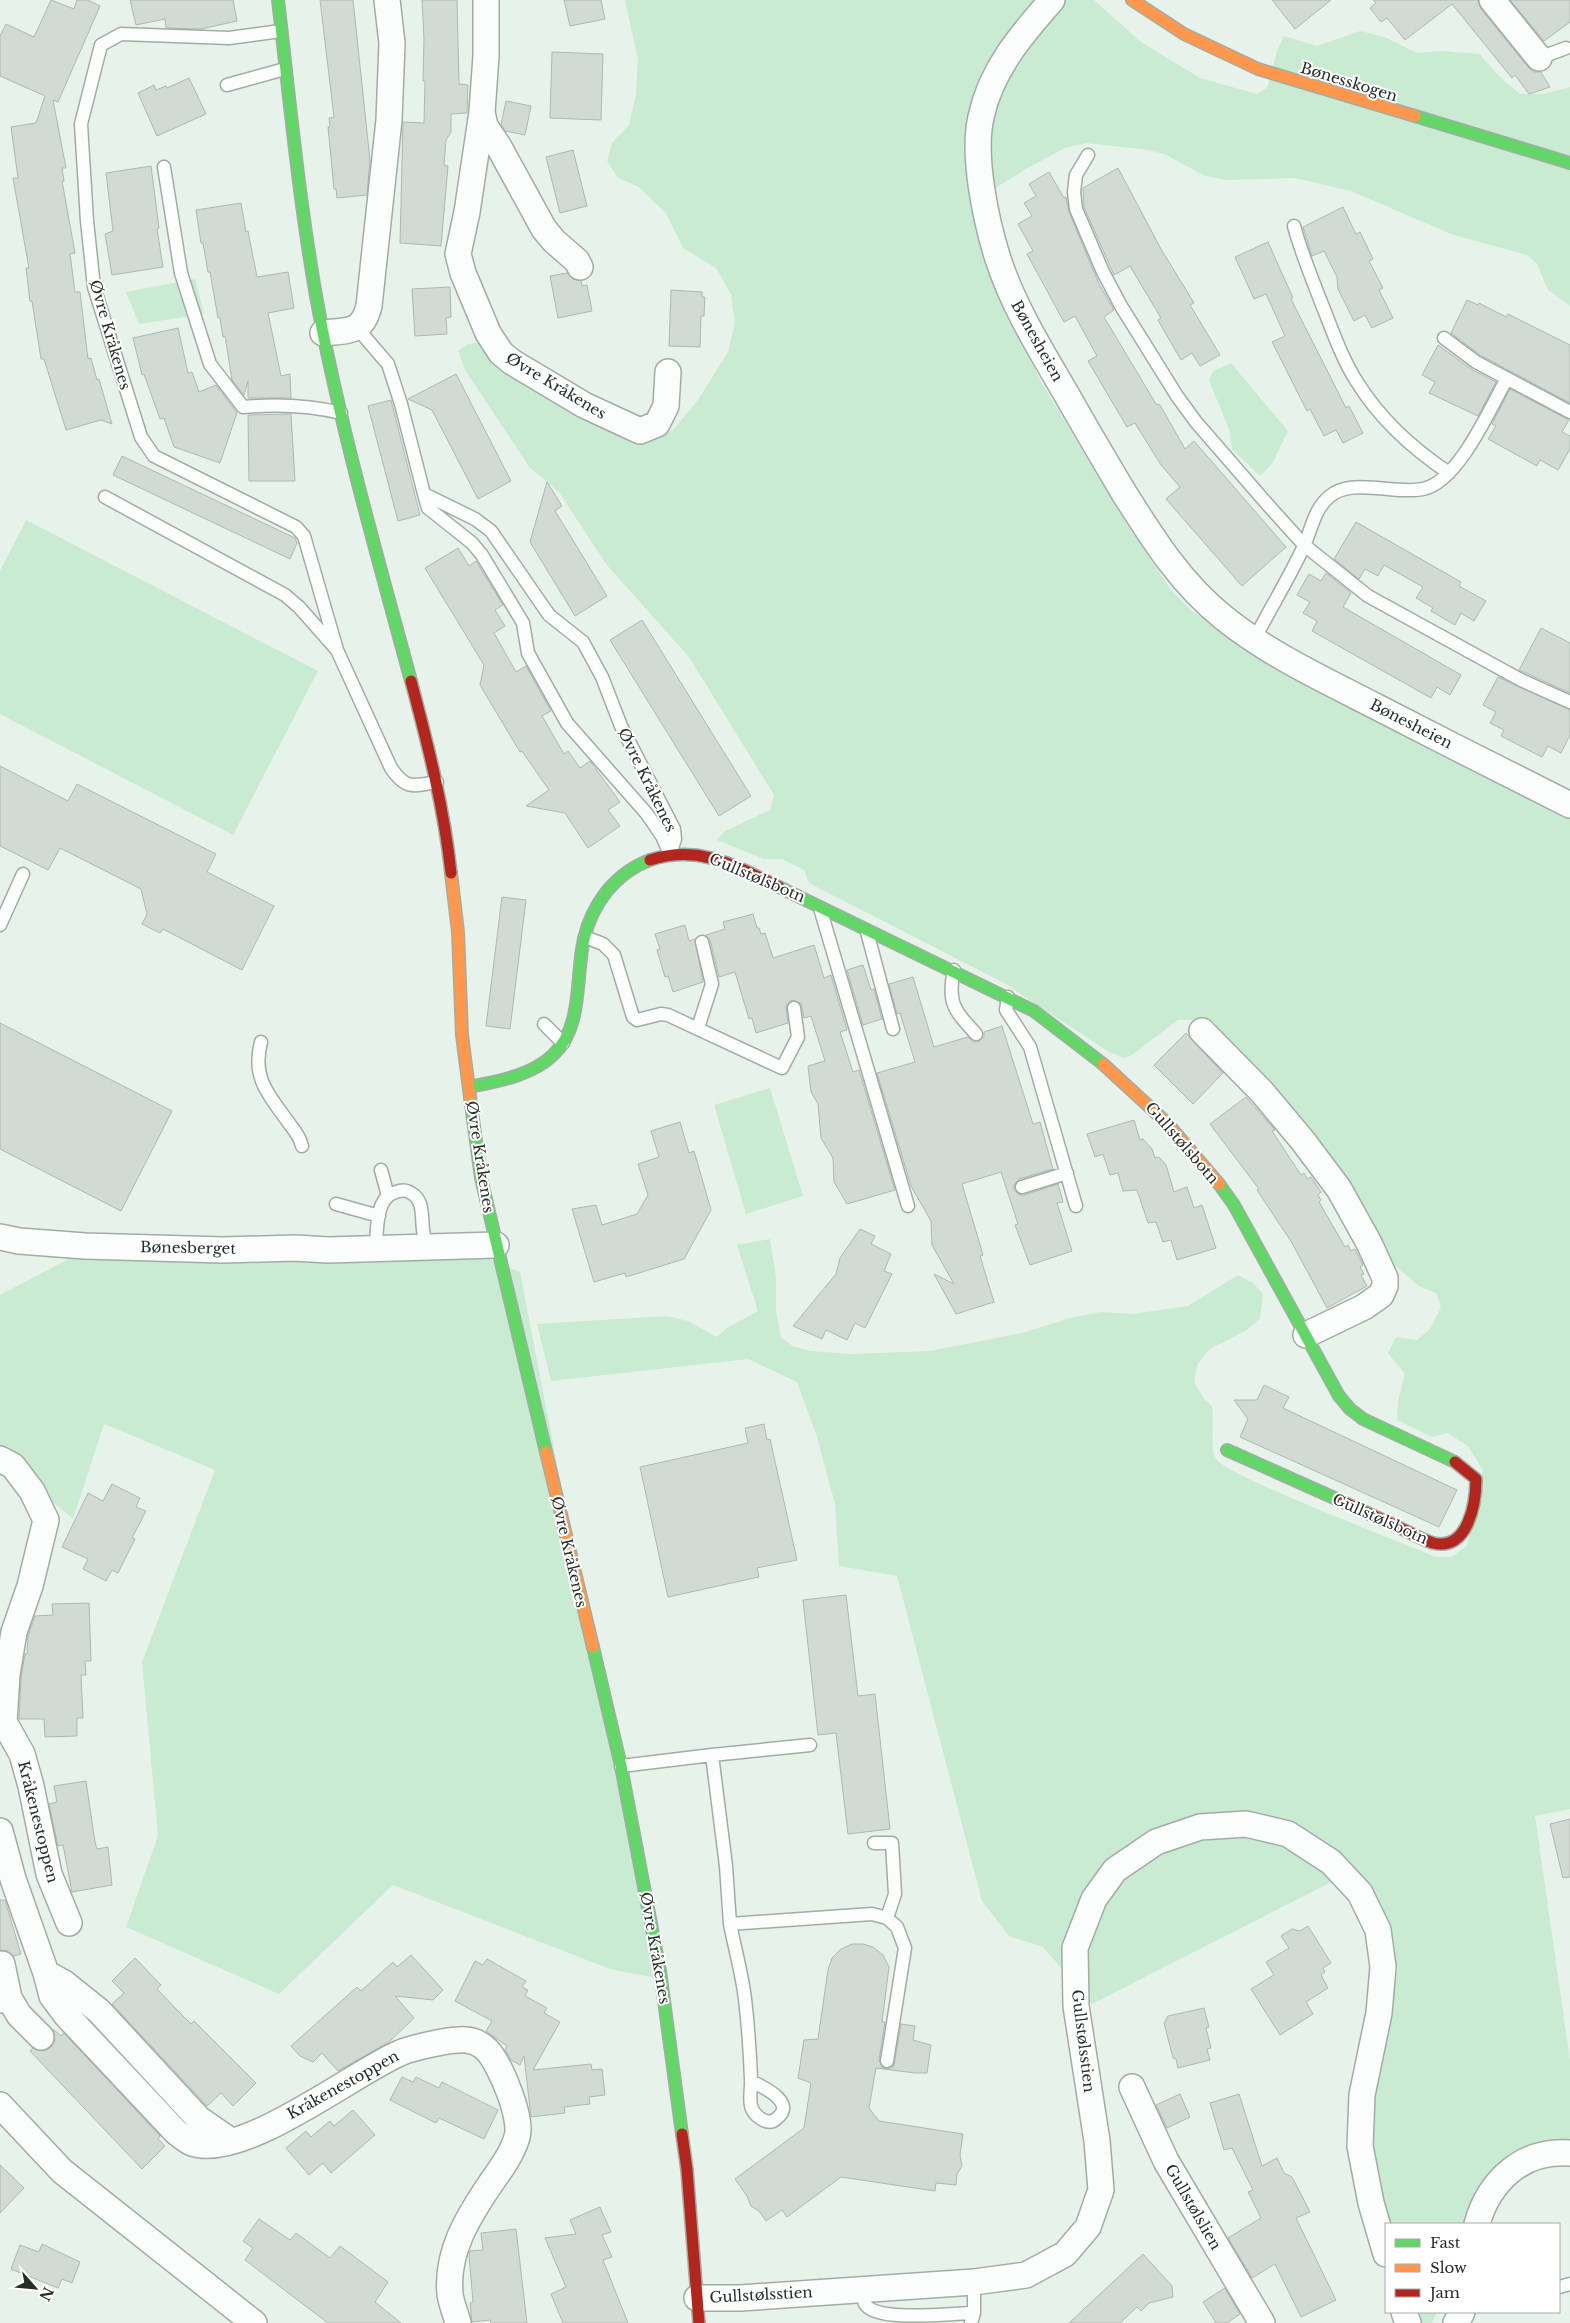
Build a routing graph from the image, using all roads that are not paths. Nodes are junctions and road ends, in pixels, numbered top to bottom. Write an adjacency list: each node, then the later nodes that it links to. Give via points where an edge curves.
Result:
1 (278, 0): 7 (main road, Øvre Kråkenes)
2 (387, 0): 18 (street, via 392,43 389,120 373,288 366,320)
3 (486, 0): 12 (street, Øvre Kråkenes)
4 (1052, 0): 29 (street, Bønesheien, via 1022,34 1000,66 981,117 979,138 989,230 1016,306 1148,532 1186,583)
5 (1132, 0): 14 (main road, Bønesskogen, via 1184,34 1258,69)
6 (1492, 0): 9 (street)
7 (281, 31): 10 (main road, Øvre Kråkenes); 30 (lane, Øvre Kråkenes, via 229,38 121,34 101,46 81,124 87,221 94,287 141,437 154,456 296,527 304,536)
8 (1566, 48): 9 (lane)
9 (1539, 58)
10 (285, 69): 11 (lane); 19 (main road, Øvre Kråkenes, via 304,220)
11 (227, 86)
12 (482, 112): 17 (street, Øvre Kråkenes, via 485,126 544,228); 21 (street, Øvre Kråkenes, via 458,254 492,341 501,353 531,374 584,405 640,430 656,424 666,406)
13 (1088, 155): 28 (lane, via 1076,175 1076,209 1121,306 1196,422)
14 (1570, 163)
15 (164, 167): 24 (lane, via 181,273 210,364 243,407 277,404)
16 (1294, 226): 25 (lane, via 1339,349 1356,382 1410,444)
17 (580, 267)
18 (357, 328): 19 (street); 26 (lane, Øvre Kråkenes, via 388,364)
19 (323, 333): 24 (main road, Øvre Kråkenes)
20 (1444, 338): 22 (lane)
21 (668, 372)
22 (1506, 380): 23 (lane); 25 (lane, via 1464,455)
23 (1570, 412)
24 (341, 413): 32 (main road, Øvre Kråkenes)
25 (1449, 474): 28 (lane, via 1425,489 1358,487 1331,495 1321,505)
26 (424, 494): 34 (lane, Øvre Kråkenes, via 428,508 472,543 482,556 523,623 528,653 566,723 647,814); 34 (lane, Øvre Kråkenes, via 491,531 549,614 583,642 602,676 620,726 674,830)
27 (105, 497): 30 (lane, Øvre Kråkenes, via 284,595)
28 (1304, 545): 29 (lane); 31 (lane, via 1343,578 1404,617 1534,687)
29 (1254, 640): 33 (street, Bønesheien, via 1332,684)
30 (337, 650): 32 (lane, Øvre Kråkenes, via 399,780 408,786)
31 (1570, 702)
32 (437, 782): 51 (main road, Øvre Kråkenes, via 453,883 462,1035)
33 (1570, 805)
34 (670, 854): 36 (main road, Gullstølsbotn, via 704,855 731,864); 39 (main road, Gullstølsbotn, via 637,864 621,875 593,910)
35 (23, 874): 37 (lane)
36 (820, 906): 38 (main road, Gullstølsbotn); 58 (lane, Gullstølsbotn)
37 (0, 925)
38 (866, 930): 41 (main road, Gullstølsbotn); 46 (lane)
39 (584, 937): 45 (lane, via 603,944 614,955 633,1017 637,1020 668,1015); 50 (main road, Gullstølsbotn, via 572,1020)
40 (702, 942): 45 (lane, via 712,984)
41 (954, 970): 42 (main road, Gullstølsbotn); 48 (lane, via 950,992 958,1014)
42 (1008, 997): 54 (lane, via 1006,1010 1030,1047); 65 (main road, Gullstølsbotn, via 1034,1011 1078,1043 1140,1095 1207,1168 1234,1205)
43 (794, 1008): 45 (lane, via 798,1037 782,1068)
44 (544, 1024): 50 (lane)
45 (698, 1028)
46 (893, 1029)
47 (1202, 1031): 65 (street, via 1262,1092 1303,1140 1338,1189 1385,1278 1381,1295 1364,1307)
48 (976, 1034)
49 (261, 1042): 52 (lane, via 258,1060 262,1085)
50 (563, 1043): 51 (main road, Gullstølsbotn, via 551,1057 532,1069)
51 (469, 1087): 62 (main road, Øvre Kråkenes, via 480,1178)
52 (302, 1146)
53 (381, 1170): 56 (lane)
54 (1066, 1173): 55 (lane); 59 (lane)
55 (1022, 1187)
56 (388, 1196): 60 (lane, via 382,1203); 63 (lane, via 401,1190 417,1198 421,1206 425,1242)
57 (336, 1204): 60 (lane)
58 (908, 1206)
59 (1076, 1206)
60 (379, 1216): 64 (lane)
61 (0, 1237): 64 (street, Bønesberget, via 85,1246 223,1250)
62 (496, 1245): 63 (street, Bønesberget); 71 (main road, Øvre Kråkenes)
63 (432, 1248): 64 (street, Bønesberget)
64 (376, 1249)
65 (1306, 1334): 66 (main road, Gullstølsbotn, via 1339,1396 1350,1409 1381,1428 1451,1460 1476,1478 1476,1496 1468,1521 1457,1538 1446,1543 1434,1543)
66 (1227, 1450)
67 (0, 1459): 68 (street, Kråkenestoppen, via 13,1466 32,1491 46,1520 30,1586 14,1632)
68 (2, 1726): 75 (street, Kråkenestoppen, via 22,1754 49,1874)
69 (810, 1745): 70 (lane)
70 (712, 1755): 71 (lane); 76 (lane)
71 (620, 1766): 89 (main road, Øvre Kråkenes, via 661,1980 687,2170)
72 (0, 1831): 93 (street, Kråkenestoppen, via 52,1996 176,2132 192,2143 218,2145 255,2132 316,2103 401,2052 459,2040 475,2042 487,2050 503,2077 516,2114 518,2135 508,2158 452,2238 450,2294)
73 (874, 1843): 74 (lane, via 892,1843 895,1894)
74 (887, 1918): 76 (lane, via 872,1914); 80 (lane, via 897,1927 905,1948)
75 (69, 1923)
76 (730, 1924): 81 (lane, via 745,1998)
77 (2, 1964): 78 (street)
78 (5, 1999): 79 (street)
79 (40, 2037)
80 (887, 2061)
81 (752, 2081)
82 (1132, 2087): 91 (street, Gullstølslien, via 1166,2161)
83 (0, 2105): 92 (street, via 62,2171)
84 (1570, 2153): 85 (street, via 1539,2154 1502,2176 1482,2204)
85 (1477, 2223)
86 (1385, 2251): 87 (street, Gullstølsstien, via 1371,2203 1360,2146 1362,2095 1380,2004 1383,1967 1378,1930 1360,1893 1331,1862 1288,1834 1237,1824 1200,1827 1156,1842 1115,1870 1094,1899 1075,1948 1076,2006 1102,2190 1088,2227 1065,2254 1026,2275)
87 (974, 2282): 88 (street, Gullstølsstien); 90 (lane)
88 (864, 2289): 89 (street, Gullstølsstien); 90 (lane, via 868,2307 886,2316)
89 (697, 2298): 94 (main road, Øvre Kråkenes)
90 (973, 2318)
91 (1254, 2319)
92 (254, 2323)
93 (458, 2323)
94 (699, 2323)

